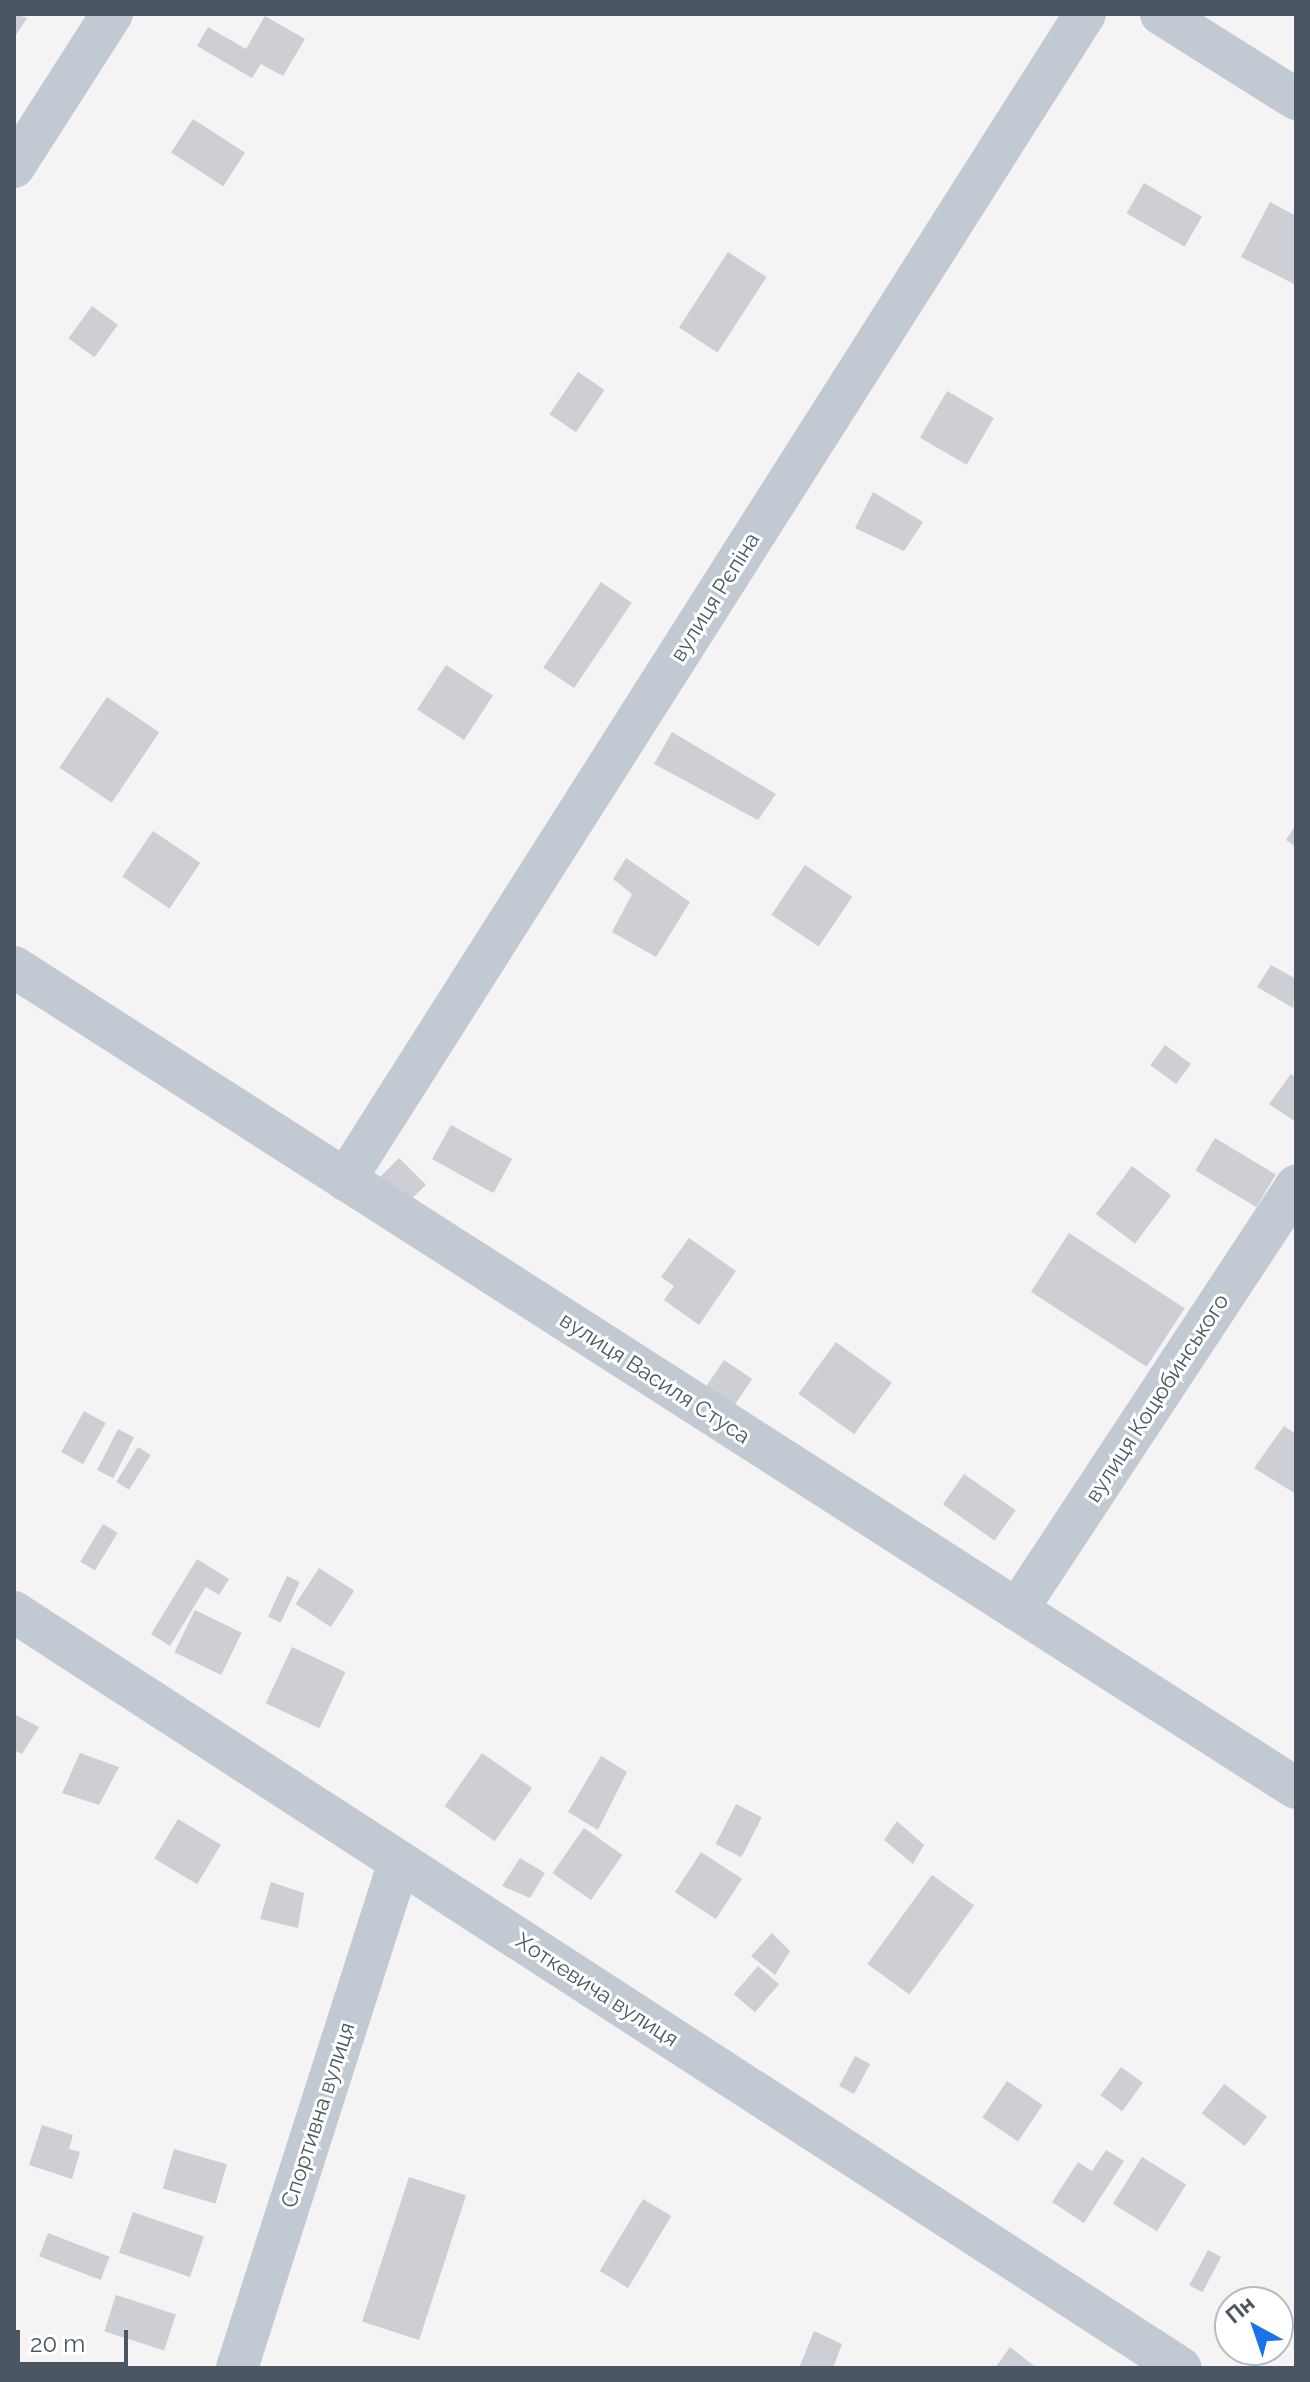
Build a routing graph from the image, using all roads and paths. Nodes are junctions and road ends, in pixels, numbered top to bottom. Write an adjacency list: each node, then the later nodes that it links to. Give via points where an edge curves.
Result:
1 (112, 14): 5 (street)
2 (1085, 14): 7 (street, вулиця Рєпіна)
3 (1161, 14): 4 (street)
4 (1296, 99)
5 (14, 167)
6 (14, 967): 7 (street, вулиця Василя Стуса)
7 (345, 1180): 9 (street, вулиця Василя Стуса)
8 (1296, 1186): 9 (street, вулиця Коцюбинського)
9 (1017, 1610): 11 (street, вулиця Василя Стуса)
10 (14, 1612): 12 (street, Хоткевича вулиця)
11 (1296, 1788)
12 (399, 1862): 13 (street, Спортивна вулиця); 14 (street, Хоткевича вулиця)
13 (237, 2368)
14 (1181, 2368)

